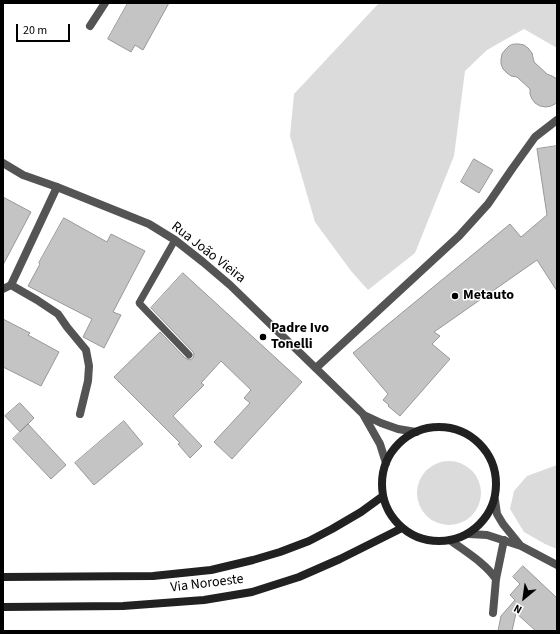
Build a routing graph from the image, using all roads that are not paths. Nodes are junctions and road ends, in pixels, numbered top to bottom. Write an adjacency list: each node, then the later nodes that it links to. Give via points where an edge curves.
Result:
1 (105, 3): 2 (street)
2 (90, 26)
3 (557, 120): 9 (street, via 536,137 488,204 459,236)
4 (3, 163): 5 (street, Rua João Vieira, via 23,175)
5 (57, 187): 6 (street, Rua João Vieira, via 149,224); 7 (street)
6 (175, 240): 8 (lane, via 139,303); 9 (street, Rua João Vieira, via 230,285)
7 (7, 287): 10 (street, via 37,300 58,314 86,350 88,381)
8 (189, 355)
9 (316, 368): 11 (street, Rua João Vieira)
10 (80, 414)
11 (363, 414): 12 (street, Rua João Vieira, via 394,428); 13 (street, Rua João Vieira, via 380,444)
12 (416, 432): 13 (main road, via 398,444); 15 (main road, via 431,427 450,428 468,434 483,447 493,463 497,482)
13 (386, 463): 14 (main road, via 382,478)
14 (383, 496): 16 (main road, via 390,514); 22 (main road, Via Noroeste, via 361,512 309,541 280,552 211,570 153,576)
15 (495, 500): 17 (main road, via 486,518); 20 (street, via 497,514)
16 (402, 528): 18 (main road, via 418,538 437,542); 24 (main road, Via Noroeste, via 298,577 252,592 204,600 123,606)
17 (469, 534): 18 (main road); 19 (street, via 487,535)
18 (450, 540): 23 (street, via 484,566)
19 (504, 540): 20 (street); 23 (street)
20 (521, 546): 21 (street)
21 (557, 565)
22 (3, 577)
23 (496, 579): 25 (street)
24 (3, 607)
25 (493, 613)

